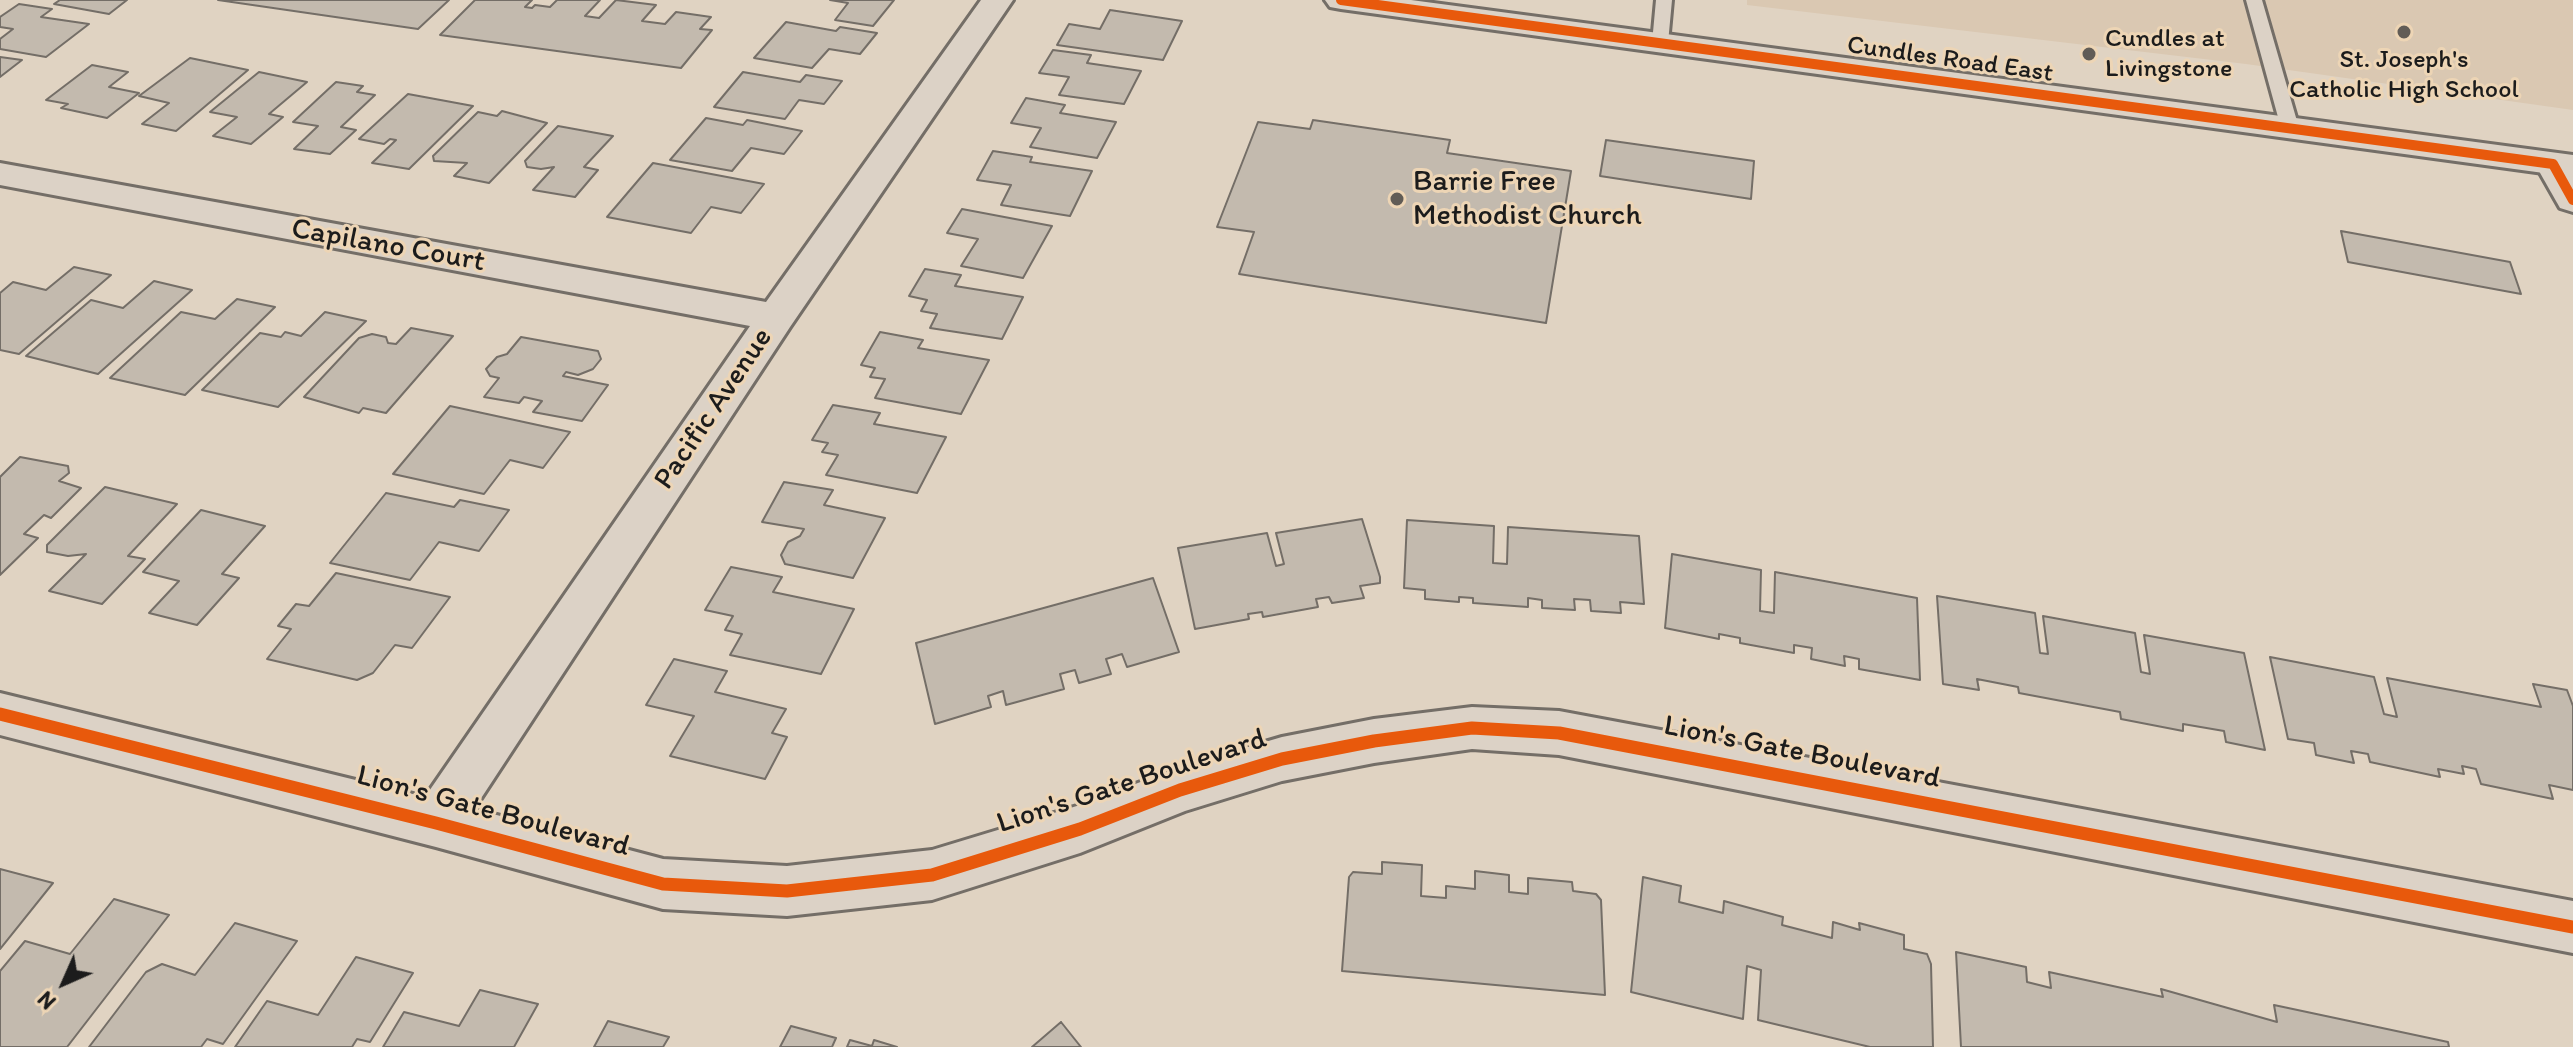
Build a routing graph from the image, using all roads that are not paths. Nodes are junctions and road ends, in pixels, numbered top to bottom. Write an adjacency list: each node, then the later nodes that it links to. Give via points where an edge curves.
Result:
1 (997, 0): 10 (street, Pacific Avenue)
2 (1341, 0): 5 (street, Cundles Road East)
3 (1664, 0): 5 (lane)
4 (2254, 0): 6 (lane)
5 (1660, 43): 6 (street, Cundles Road East)
6 (2290, 128): 7 (street, Cundles Road East)
7 (2563, 165): 9 (street)
8 (0, 174): 10 (street, Capilano Court)
9 (2573, 200)
10 (776, 317): 12 (street, Pacific Avenue)
11 (0, 714): 12 (street, Lion's Gate Boulevard)
12 (436, 823): 13 (street, Lion's Gate Boulevard, via 663,884 787,891 932,875 1282,759 1472,728 1559,733)
13 (2573, 927)

